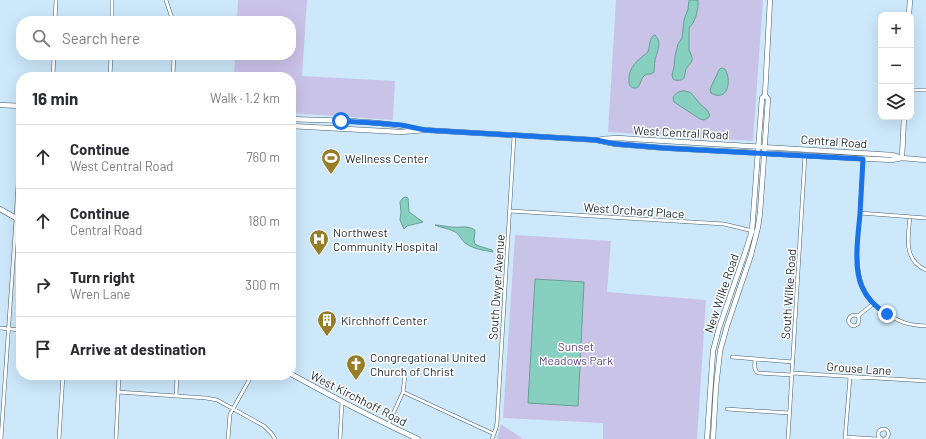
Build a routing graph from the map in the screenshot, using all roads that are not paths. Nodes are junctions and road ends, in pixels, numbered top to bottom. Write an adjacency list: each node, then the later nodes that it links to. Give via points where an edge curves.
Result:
1 (56, 0): 7 (street)
2 (112, 0): 8 (street)
3 (166, 0): 9 (street)
4 (770, 0): 18 (main road)
5 (910, 0): 6 (main road)
6 (909, 12)
7 (55, 16)
8 (112, 16)
9 (171, 16)
10 (54, 60): 13 (street)
11 (111, 60): 14 (street)
12 (174, 60): 15 (street)
13 (53, 72)
14 (110, 72)
15 (173, 72)
16 (914, 90): 17 (street)
17 (926, 90)
18 (765, 95): 27 (main road, New Wilke Road, via 762,98); 28 (main road, New Wilke Road, via 768,99)
19 (0, 105): 20 (main road)
20 (16, 106)
21 (296, 119): 24 (main road, West Central Road, via 401,125)
22 (904, 120): 34 (main road)
23 (296, 126): 24 (main road, West Central Road, via 401,132)
24 (425, 130): 25 (main road, West Central Road)
25 (514, 136): 26 (main road, West Central Road); 37 (street, South Dwyer Avenue)
26 (596, 140): 27 (main road, West Central Road, via 625,138); 30 (main road, West Central Road, via 664,148)
27 (759, 146): 28 (main road, West Central Road); 30 (main road, New Wilke Road)
28 (765, 147): 29 (main road, Central Road); 31 (main road, New Wilke Road)
29 (806, 149): 32 (street, South Wilke Road); 33 (main road, Central Road)
30 (758, 153): 31 (main road, West Central Road); 42 (main road, New Wilke Road)
31 (764, 153): 32 (main road, Central Road); 42 (main road, New Wilke Road, via 760,214)
32 (805, 156): 33 (main road, Central Road); 53 (street, South Wilke Road)
33 (863, 156): 34 (main road, Central Road, via 892,160); 38 (street)
34 (902, 158): 35 (main road, Central Road)
35 (926, 160)
36 (0, 209): 40 (main road)
37 (510, 211): 42 (street, West Orchard Place, via 724,224); 71 (street, South Dwyer Avenue)
38 (860, 213): 39 (street); 45 (street, via 857,249 860,279 862,288)
39 (910, 217): 41 (street); 44 (street, via 908,243 912,258)
40 (16, 218)
41 (926, 218)
42 (754, 232): 82 (main road, New Wilke Road, via 713,351); 83 (main road, New Wilke Road, via 751,255 720,351)
43 (16, 253): 49 (street)
44 (926, 270)
45 (873, 304): 46 (street); 47 (street, via 910,325)
46 (858, 316)
47 (926, 326)
48 (0, 328): 49 (street)
49 (9, 329): 50 (street); 74 (street)
50 (16, 330)
51 (732, 357): 52 (street)
52 (755, 359): 53 (street); 54 (street, Grouse Lane, via 758,373)
53 (793, 362): 54 (street, South Wilke Road)
54 (792, 374): 57 (street, Grouse Lane); 69 (street, South Wilke Road)
55 (404, 375): 64 (street)
56 (296, 377): 66 (main road, West Kirchhoff Road)
57 (850, 377): 62 (street, Grouse Lane); 72 (street)
58 (63, 380): 75 (street)
59 (119, 380): 63 (street)
60 (177, 380): 65 (street)
61 (249, 380): 67 (street)
62 (926, 381)
63 (118, 392): 65 (street); 76 (street)
64 (403, 392): 70 (street); 71 (street)
65 (176, 396): 67 (street, via 214,399)
66 (342, 402): 70 (main road, West Kirchhoff Road); 79 (street)
67 (233, 409): 77 (street, via 229,417); 78 (street, via 264,426)
68 (727, 409): 69 (street)
69 (789, 413): 84 (street, South Wilke Road)
70 (388, 425): 80 (main road, West Kirchhoff Road)
71 (494, 434): 81 (street, South Dwyer Avenue)
72 (845, 438): 73 (street)
73 (880, 438): 85 (street, via 879,431 885,429 888,431 888,437)
74 (1, 439)
75 (58, 439)
76 (116, 439)
77 (228, 439)
78 (275, 439)
79 (340, 439)
80 (418, 439)
81 (492, 439)
82 (707, 439)
83 (712, 439)
84 (788, 439)
85 (885, 439)

